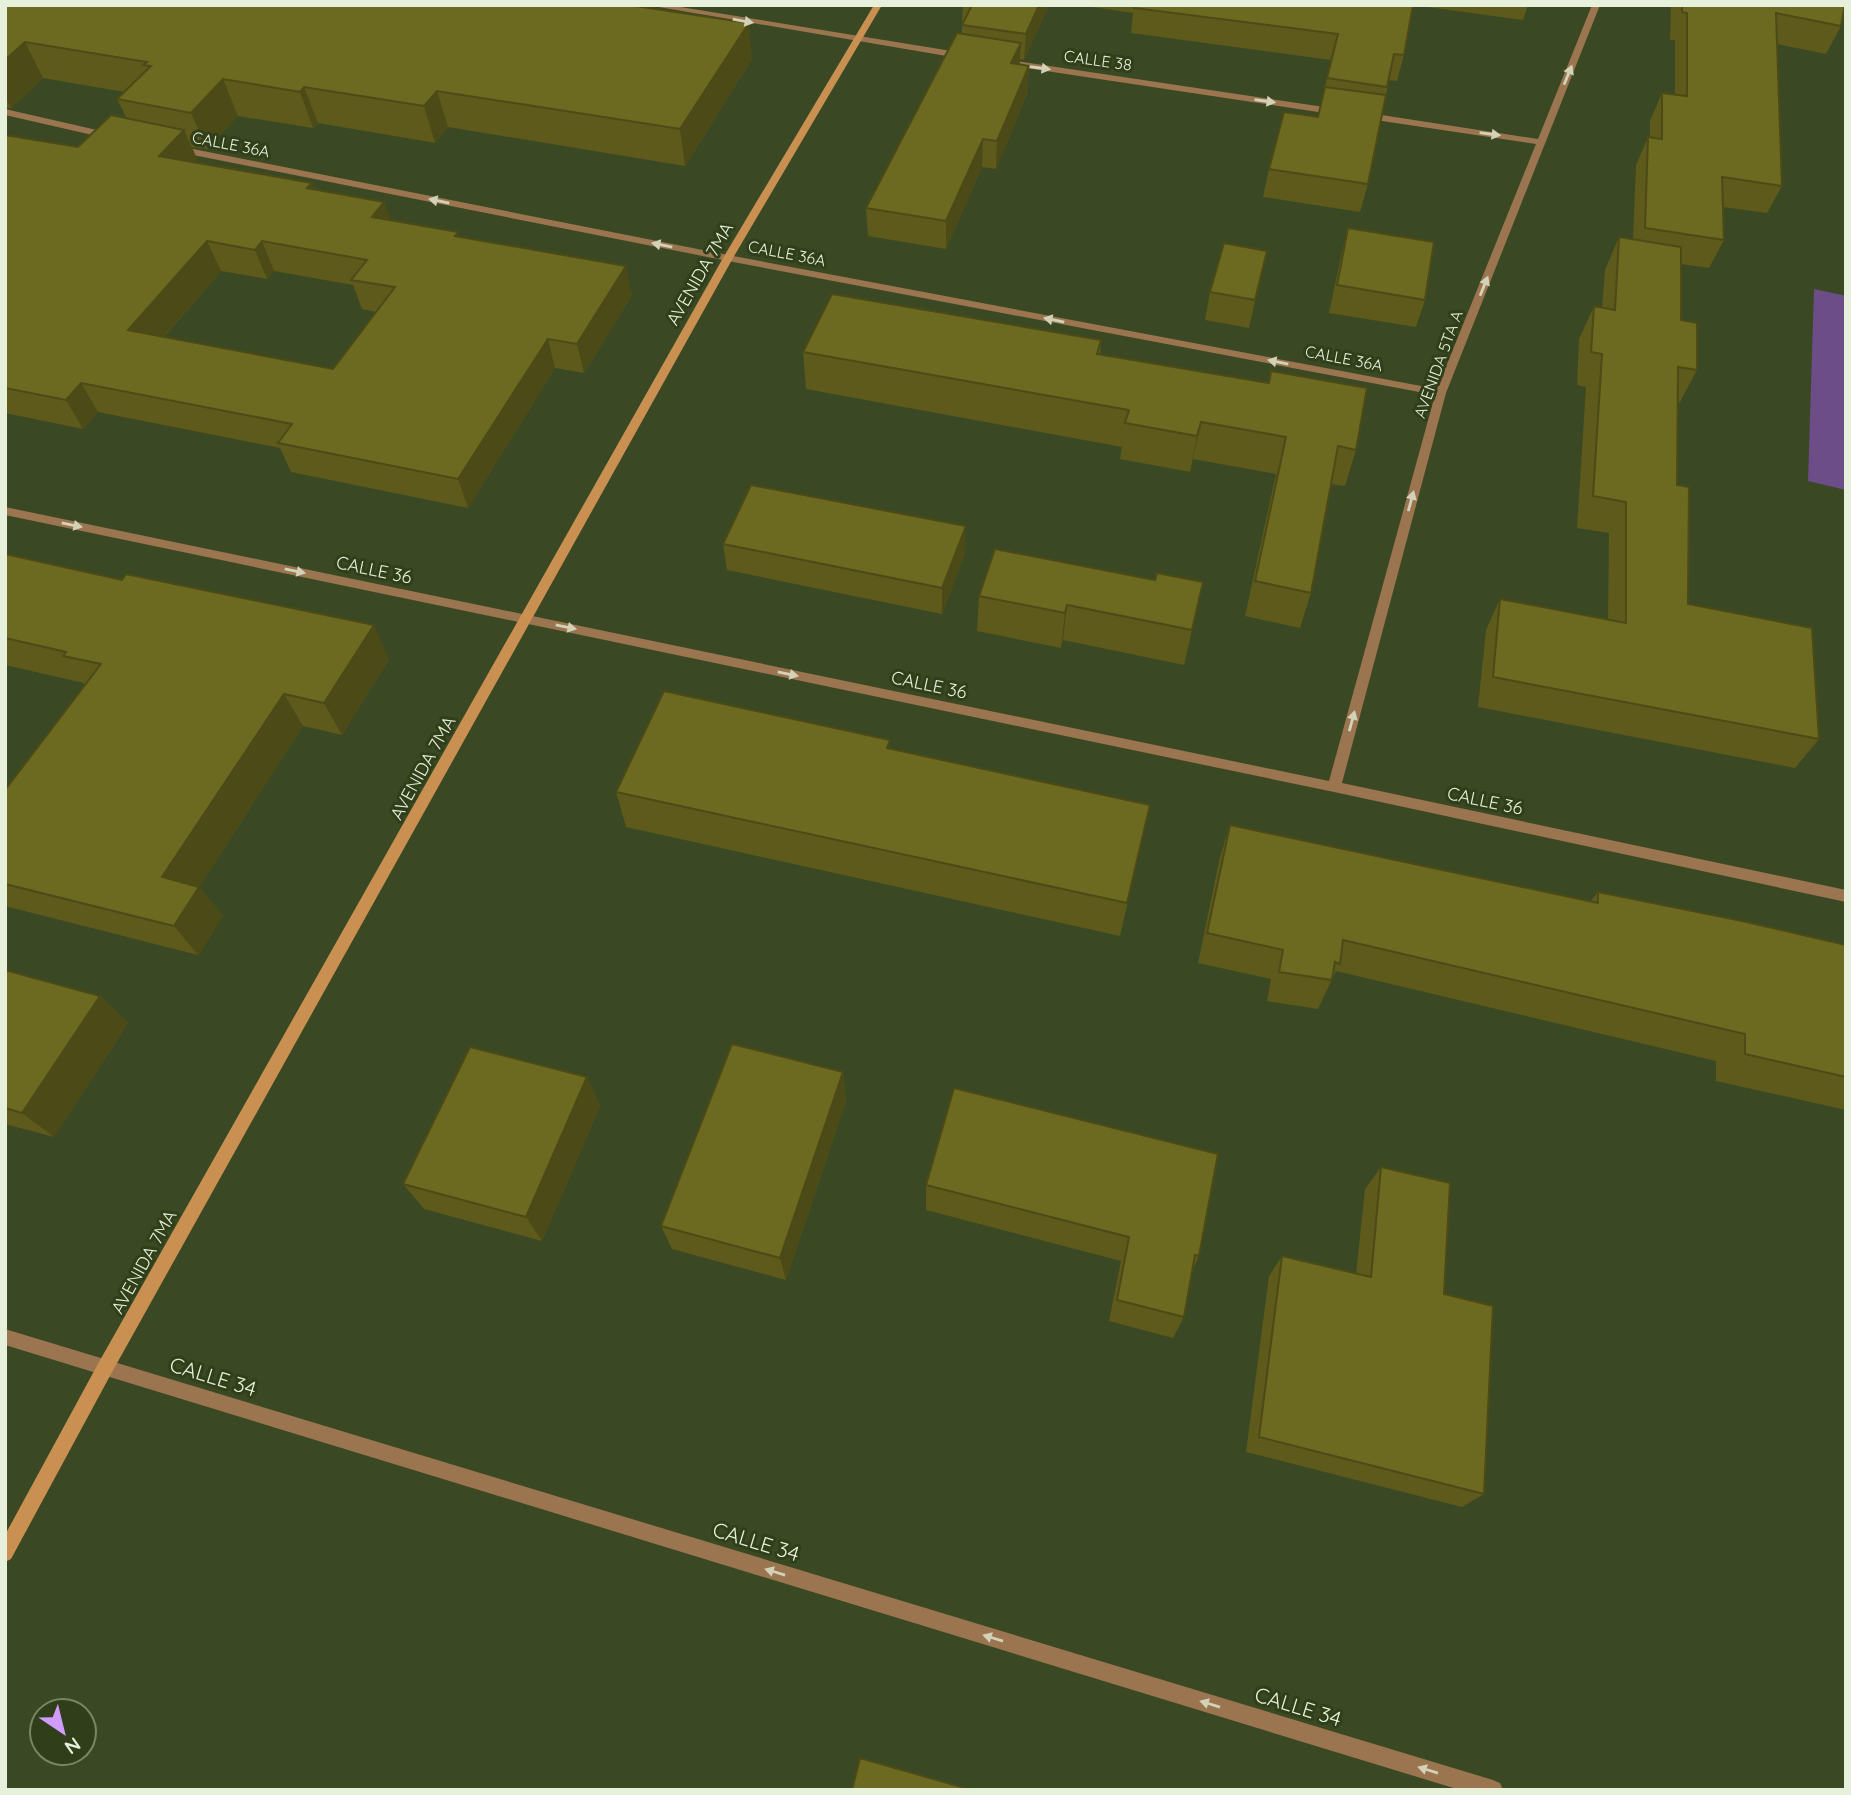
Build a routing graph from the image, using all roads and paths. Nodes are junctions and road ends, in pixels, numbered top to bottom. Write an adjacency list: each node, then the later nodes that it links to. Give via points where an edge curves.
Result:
1 (651, 5): 4 (street, one-way to 4)
2 (878, 5): 4 (main road, AVENIDA 7MA)
3 (1595, 5): 9 (street, AVENIDA 5TA A, one-way to 3)
4 (858, 41): 5 (street); 11 (main road, AVENIDA 7MA)
5 (981, 59)
6 (995, 61): 9 (street, CALLE 38, one-way to 9)
7 (5, 112): 8 (street)
8 (127, 139)
9 (1542, 142): 12 (street, AVENIDA 5TA A, one-way to 9)
10 (167, 147): 11 (street, CALLE 36A, one-way to 10)
11 (728, 258): 12 (street, CALLE 36A, one-way to 11); 14 (main road, AVENIDA 7MA)
12 (1441, 393): 15 (street, AVENIDA 5TA A, one-way to 12)
13 (5, 511): 14 (street, CALLE 36, one-way to 14)
14 (527, 620): 15 (street, CALLE 36, one-way to 15); 18 (main road, AVENIDA 7MA)
15 (1334, 787): 16 (street, CALLE 36)
16 (1846, 897)
17 (5, 1337): 18 (street, CALLE 34)
18 (105, 1368): 19 (main road, AVENIDA 7MA); 20 (street, CALLE 34, one-way to 18)
19 (5, 1553)
20 (1493, 1790)

